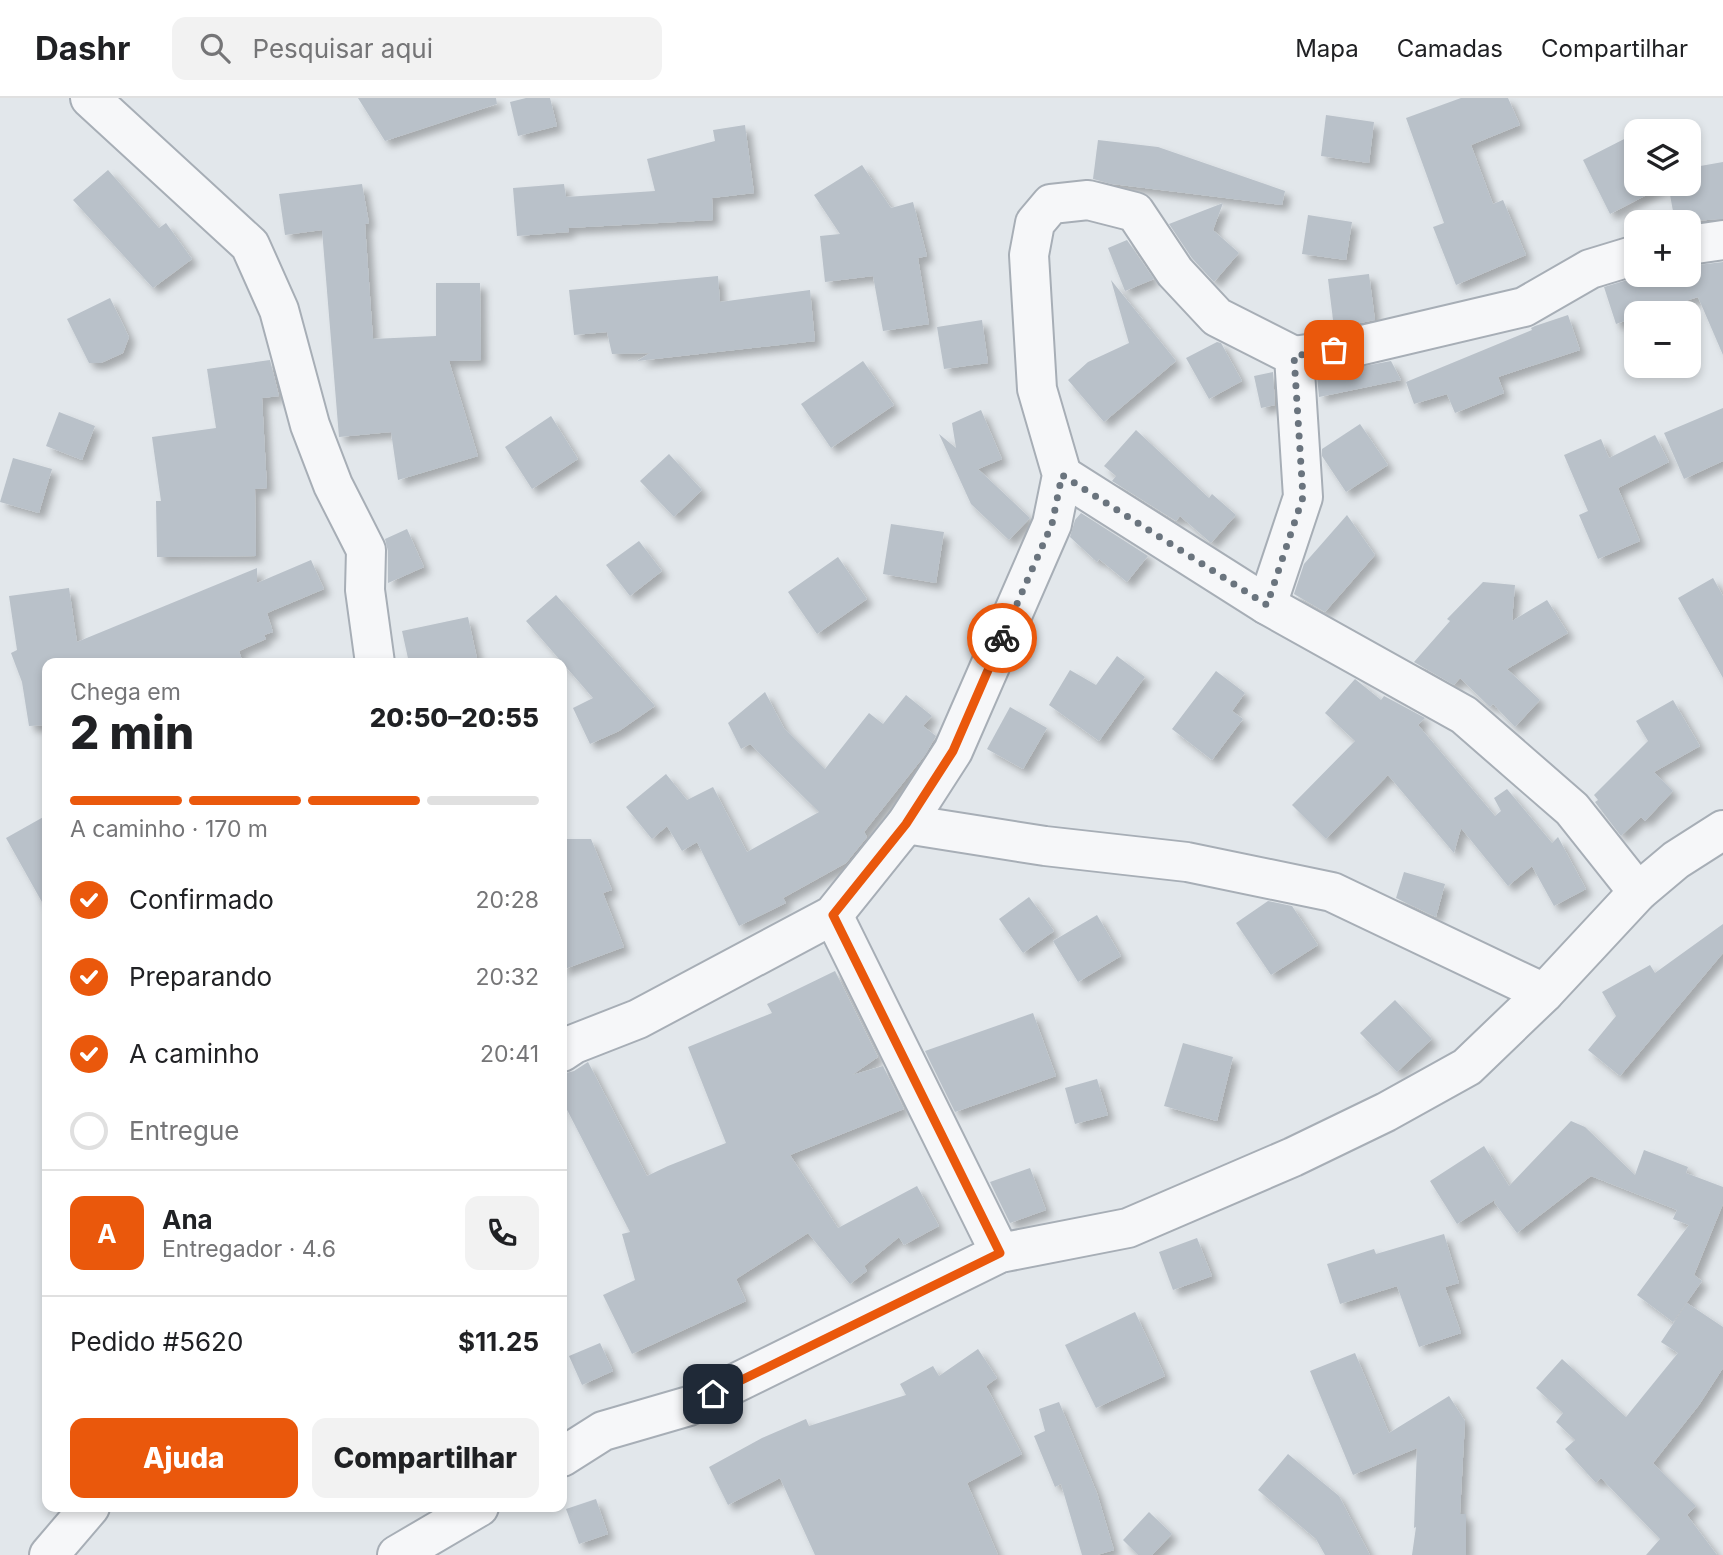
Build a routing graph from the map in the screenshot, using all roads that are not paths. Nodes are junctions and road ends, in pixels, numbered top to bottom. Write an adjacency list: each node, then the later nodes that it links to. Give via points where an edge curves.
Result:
1 (90, 98): 8 (street, via 250,245 279,310 310,425 333,485 366,550 365,590)
2 (1723, 240): 3 (street)
3 (1701, 243)
4 (1624, 259): 5 (street, via 1590,269 1524,307)
5 (1294, 356): 6 (street, via 1217,317 1175,272 1135,212 1088,200 1052,204 1035,223 1029,255 1037,389); 7 (street, via 1303,497)
6 (1062, 475): 7 (street); 9 (street, via 1052,524 953,751)
7 (1267, 605): 11 (street, via 1464,715 1572,809)
8 (374, 658)
9 (906, 824): 12 (street); 13 (street, via 1187,862 1332,892)
10 (1723, 830): 11 (street)
11 (1638, 892): 13 (street)
12 (833, 915): 14 (street, via 638,1019); 15 (street)
13 (1544, 993): 15 (street, via 1467,1068 1328,1140 1128,1228)
14 (567, 1049)
15 (1000, 1253): 16 (street, via 689,1406 603,1431)
16 (567, 1454)
17 (86, 1512): 19 (street)
18 (470, 1512): 20 (street)
19 (49, 1555)
20 (397, 1555)

